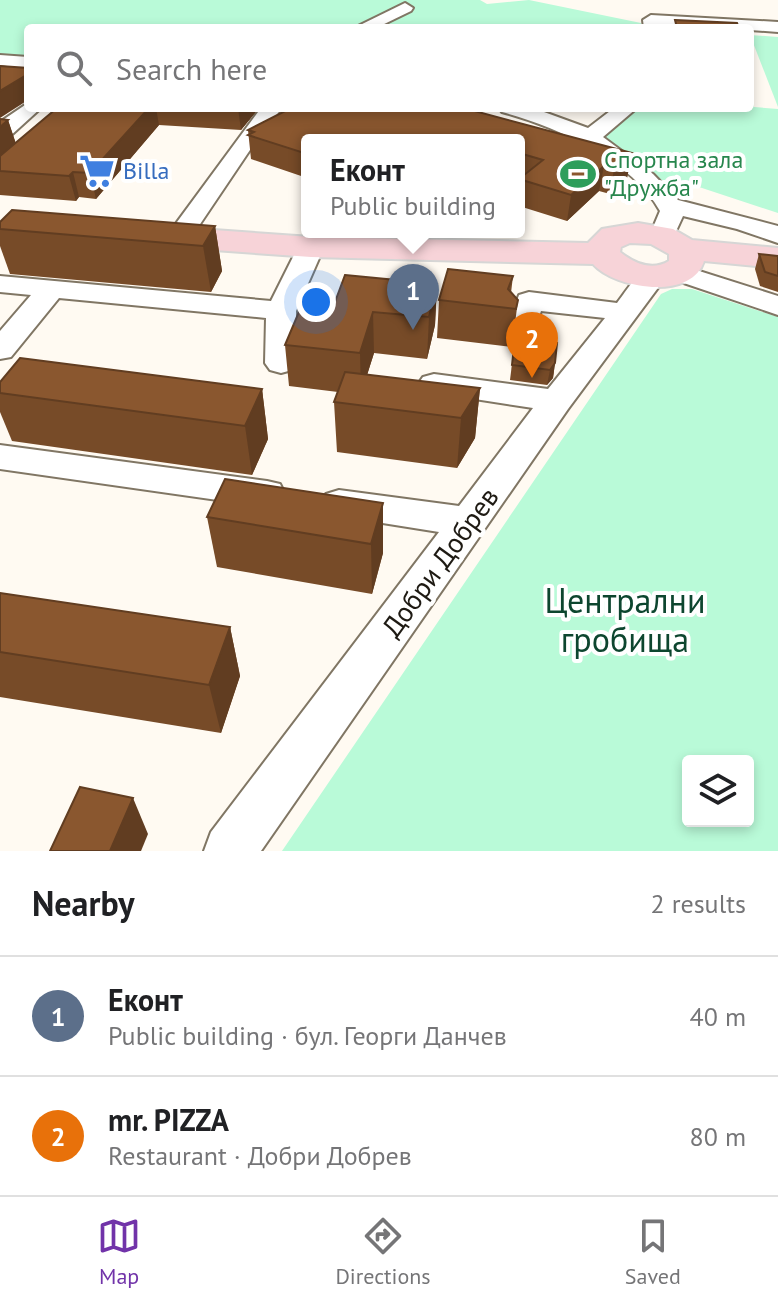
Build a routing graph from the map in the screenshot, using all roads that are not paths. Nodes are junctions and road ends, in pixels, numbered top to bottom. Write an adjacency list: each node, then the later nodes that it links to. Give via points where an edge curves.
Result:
1 (374, 24): 2 (street, via 404,14)
2 (389, 24)
3 (652, 24): 4 (street, via 651,20)
4 (724, 24)
5 (754, 26): 6 (street)
6 (778, 27)
7 (1, 60): 8 (street)
8 (24, 63)
9 (26, 112): 14 (street)
10 (269, 112): 18 (street)
11 (603, 112): 15 (street)
12 (620, 112): 15 (street)
13 (499, 113): 15 (street)
14 (0, 133)
15 (583, 134): 20 (street, via 661,194)
16 (120, 232): 18 (main road)
17 (778, 235): 20 (street, via 745,223)
18 (179, 237): 19 (main road)
19 (311, 247): 20 (main road, via 603,254 604,244 619,235 643,233); 25 (street)
20 (670, 248): 21 (main road); 24 (street); 26 (street, Добри Добрев)
21 (778, 258)
22 (0, 284): 23 (street)
23 (51, 290): 25 (street); 28 (street)
24 (778, 306)
25 (281, 311): 29 (street)
26 (624, 312): 27 (street, via 529,301); 31 (street, Добри Добрев)
27 (522, 328)
28 (0, 350)
29 (281, 363)
30 (408, 380): 31 (street)
31 (556, 401): 33 (street, Добри Добрев)
32 (3, 461): 33 (street)
33 (469, 522): 34 (street, Добри Добрев)
34 (230, 851)

